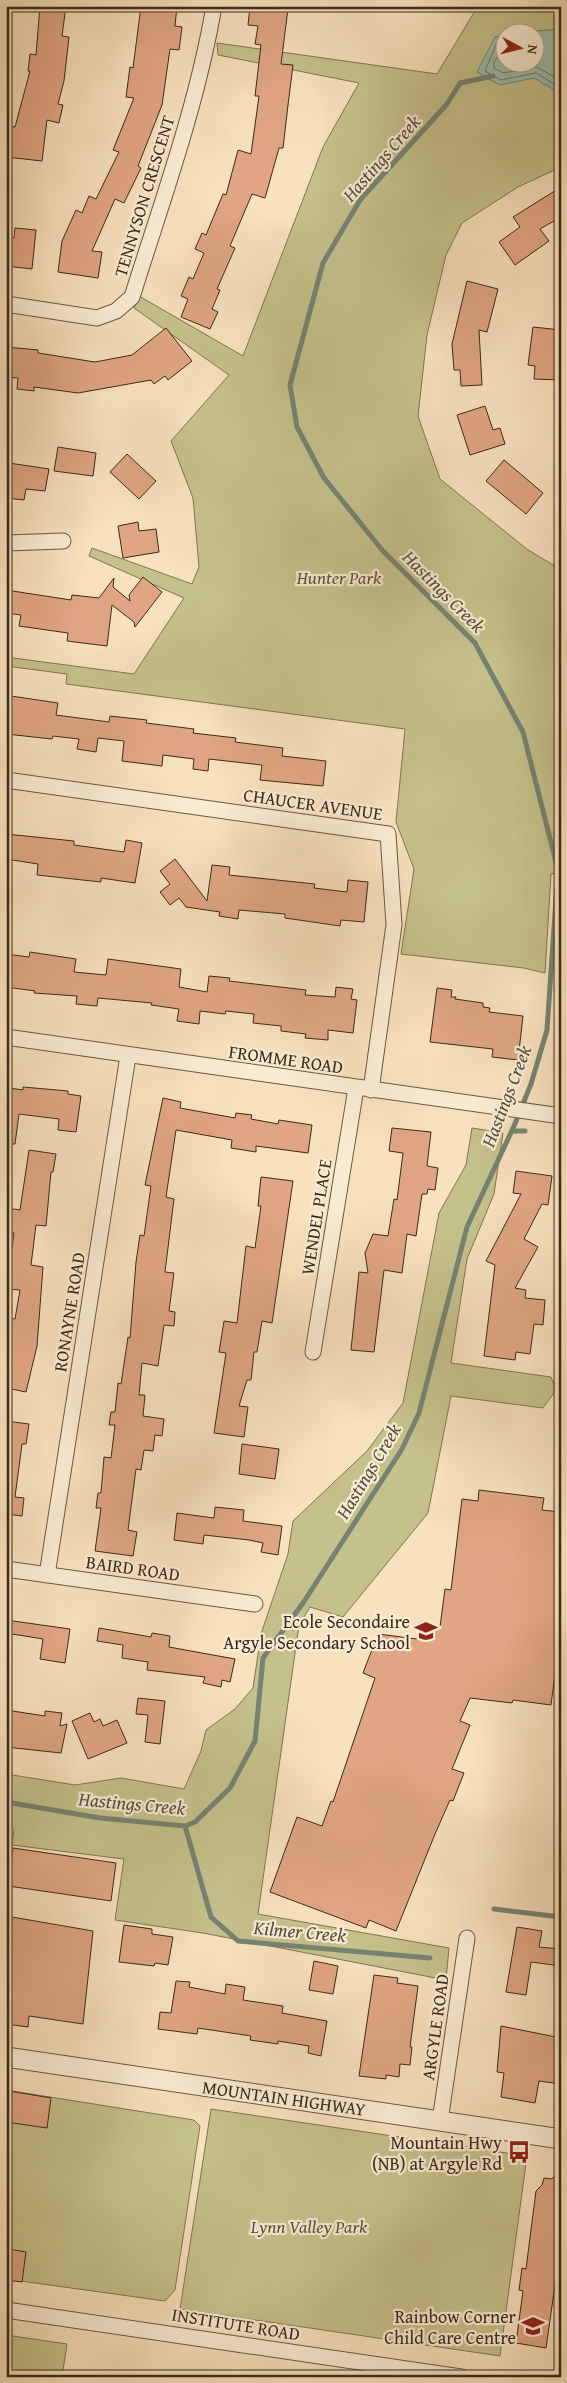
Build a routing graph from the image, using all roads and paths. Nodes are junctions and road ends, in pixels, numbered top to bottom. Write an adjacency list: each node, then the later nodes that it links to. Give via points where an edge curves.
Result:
1 (214, 6): 2 (street, TENNYSON CRESCENT, via 207,50 189,117 132,297 116,311 97,318)
2 (6, 304)
3 (63, 541): 4 (street)
4 (6, 543)
5 (6, 780): 8 (street, CHAUCER AVENUE, via 388,834 394,925)
6 (6, 1038): 7 (street, FROMME ROAD)
7 (128, 1056): 8 (street, FROMME ROAD); 12 (street, RONAYNE ROAD)
8 (364, 1089): 9 (street, FROMME ROAD); 10 (street, WENDEL PLACE)
9 (561, 1116)
10 (312, 1352)
11 (6, 1569): 12 (street, BAIRD ROAD)
12 (47, 1575): 13 (street, BAIRD ROAD)
13 (255, 1604)
14 (467, 1938): 16 (street, ARGYLE ROAD)
15 (6, 2057): 16 (street, MOUNTAIN HIGHWAY)
16 (440, 2121): 17 (street, MOUNTAIN HIGHWAY)
17 (561, 2139)
18 (6, 2310): 19 (street, INSTITUTE ROAD)
19 (460, 2377)

